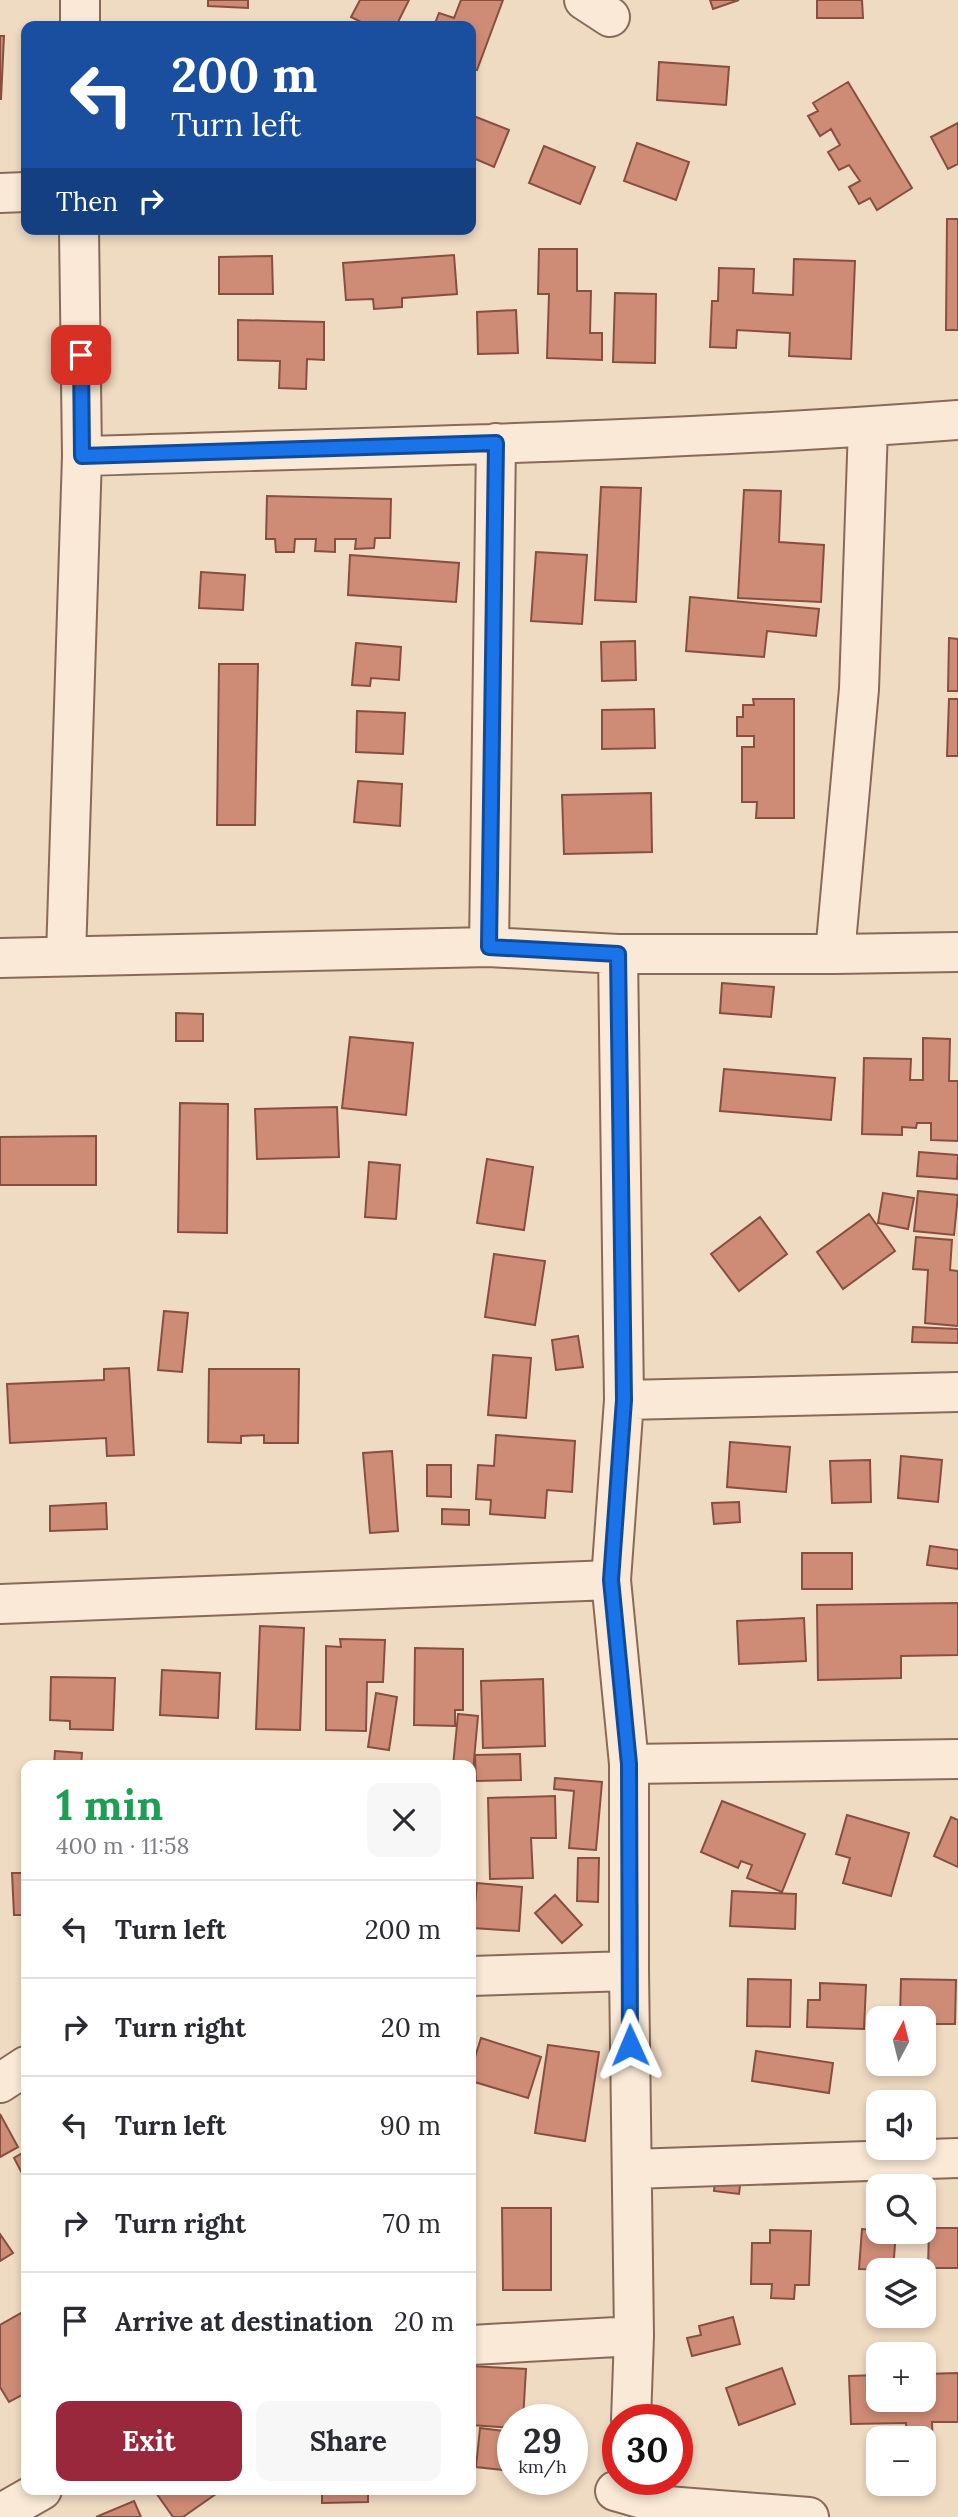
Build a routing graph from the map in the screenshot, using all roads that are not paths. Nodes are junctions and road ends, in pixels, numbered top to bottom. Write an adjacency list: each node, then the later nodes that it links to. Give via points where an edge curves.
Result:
1 (80, 0): 2 (street)
2 (80, 21)
3 (21, 192): 4 (street)
4 (0, 193)
5 (79, 235): 9 (street)
6 (958, 420): 7 (street)
7 (868, 427): 8 (street); 13 (street, via 859,689)
8 (496, 443): 9 (street); 10 (street)
9 (82, 456): 14 (street)
10 (489, 947): 12 (street); 14 (street)
11 (958, 951): 13 (street)
12 (618, 954): 13 (street); 17 (street)
13 (835, 954)
14 (66, 956): 15 (street)
15 (0, 958)
16 (958, 1392): 17 (street)
17 (624, 1400): 18 (street)
18 (611, 1580): 19 (street); 21 (street)
19 (0, 1604)
20 (958, 1759): 21 (street)
21 (629, 1764): 22 (street)
22 (629, 1971): 23 (street); 27 (street)
23 (476, 1976)
24 (21, 2069): 25 (street)
25 (0, 2083)
26 (958, 2158): 27 (street)
27 (632, 2169): 28 (street)
28 (634, 2336): 29 (street); 30 (street)
29 (476, 2345)
30 (632, 2404)
31 (33, 2495): 33 (street)
32 (622, 2496): 34 (street, via 667,2506)
33 (0, 2514)
34 (810, 2517)

